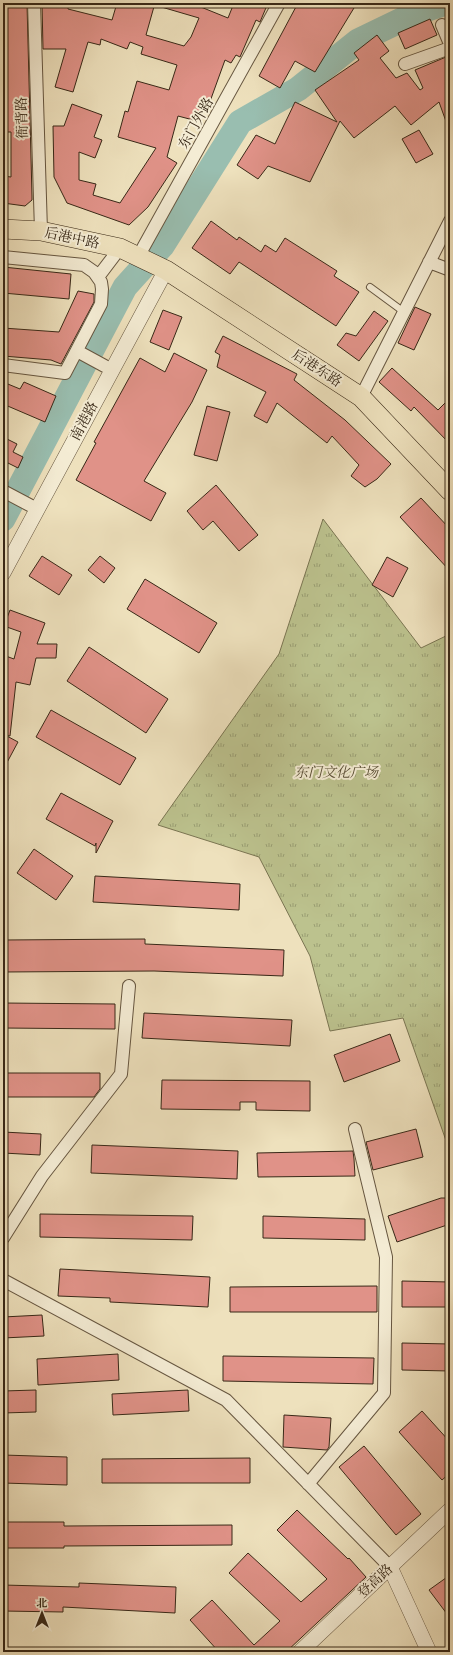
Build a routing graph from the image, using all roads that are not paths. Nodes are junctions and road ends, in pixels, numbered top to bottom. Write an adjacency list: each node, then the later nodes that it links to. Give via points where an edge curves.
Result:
1 (34, 3): 9 (street, 衙背路)
2 (279, 3): 12 (street, 东门外路)
3 (442, 25): 4 (street)
4 (450, 44)
5 (450, 48): 6 (street)
6 (405, 64)
7 (450, 221): 13 (street)
8 (3, 229): 9 (main road, 后港中路)
9 (41, 231): 10 (main road, 后港中路)
10 (120, 248): 12 (main road, 后港中路); 16 (street)
11 (3, 257): 16 (street, via 84,265)
12 (139, 257): 14 (main road, 后港东路)
13 (429, 262): 15 (street); 18 (street)
14 (165, 269): 21 (street, 南港路); 22 (main road, 后港东路)
15 (450, 270)
16 (98, 277): 19 (street, via 102,289 101,304)
17 (370, 287): 18 (lane)
18 (404, 312): 22 (street)
19 (77, 351): 20 (street, via 65,373); 21 (street)
20 (3, 365)
21 (111, 370): 25 (street, 南港路)
22 (361, 397): 24 (main road, 后港东路)
23 (3, 491): 25 (street)
24 (450, 491)
25 (37, 509): 26 (street, 南港路)
26 (3, 573)
27 (128, 986): 29 (street, via 121,1074 42,1176)
28 (354, 1130): 31 (street, via 386,1257 384,1393)
29 (3, 1238)
30 (3, 1280): 31 (street, via 226,1400)
31 (308, 1484): 33 (street)
32 (450, 1510): 33 (street, 登高路)
33 (390, 1567): 34 (street, 登高路); 35 (street)
34 (300, 1652)
35 (429, 1652)

